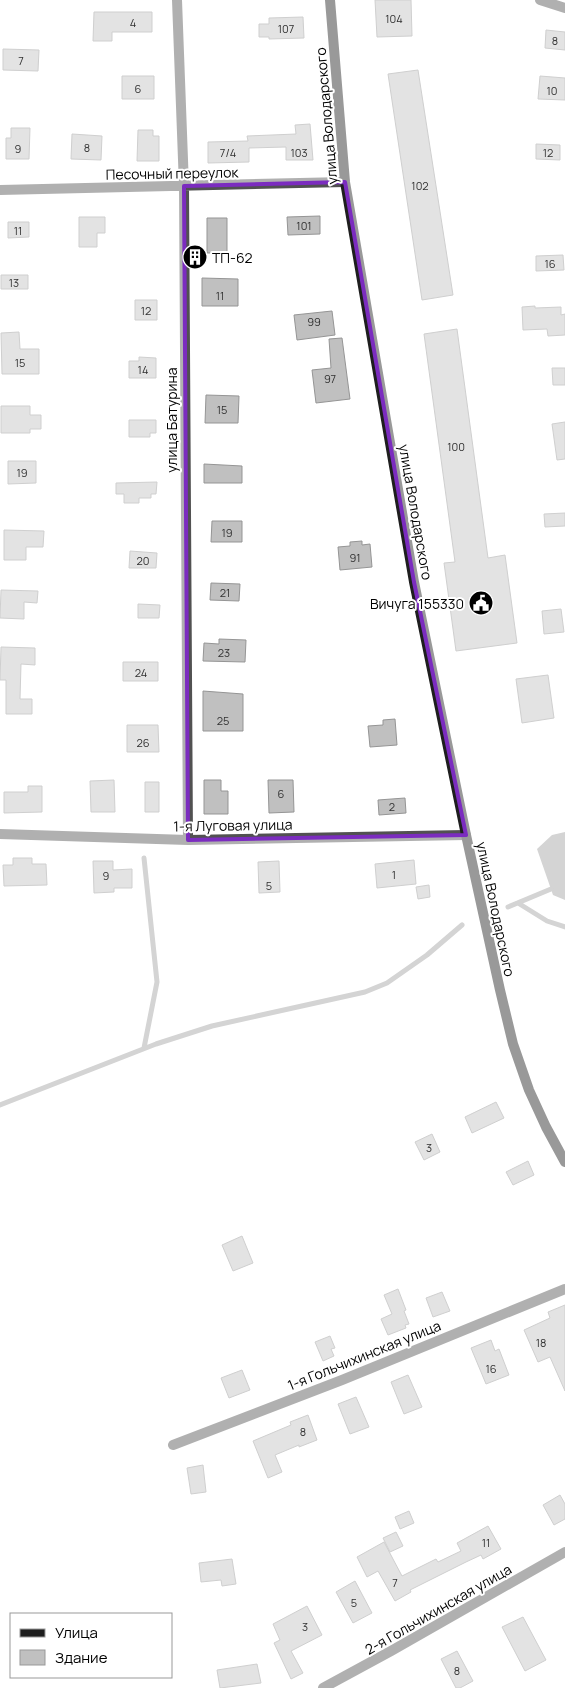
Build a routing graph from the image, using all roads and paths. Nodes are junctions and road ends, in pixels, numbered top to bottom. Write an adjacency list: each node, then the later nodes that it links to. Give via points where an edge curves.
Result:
1 (177, 0): 6 (street, улица Батурина)
2 (330, 0): 5 (main road, улица Володарского)
3 (540, 0): 4 (street)
4 (565, 8)
5 (345, 182): 6 (street, Песочный переулок); 9 (main road, улица Володарского, via 414,582)
6 (184, 186): 7 (street, Песочный переулок); 10 (street, улица Батурина)
7 (0, 190)
8 (0, 834): 10 (street, 1-я Луговая улица)
9 (466, 835): 10 (street, 1-я Луговая улица); 11 (main road, улица Володарского, via 513,1044 529,1090)
10 (188, 840)
11 (565, 1162)
12 (565, 1289): 13 (street, 1-я Гольчихинская улица)
13 (173, 1445)
14 (565, 1552): 15 (street, 2-я Гольчихинская улица)
15 (323, 1688)

